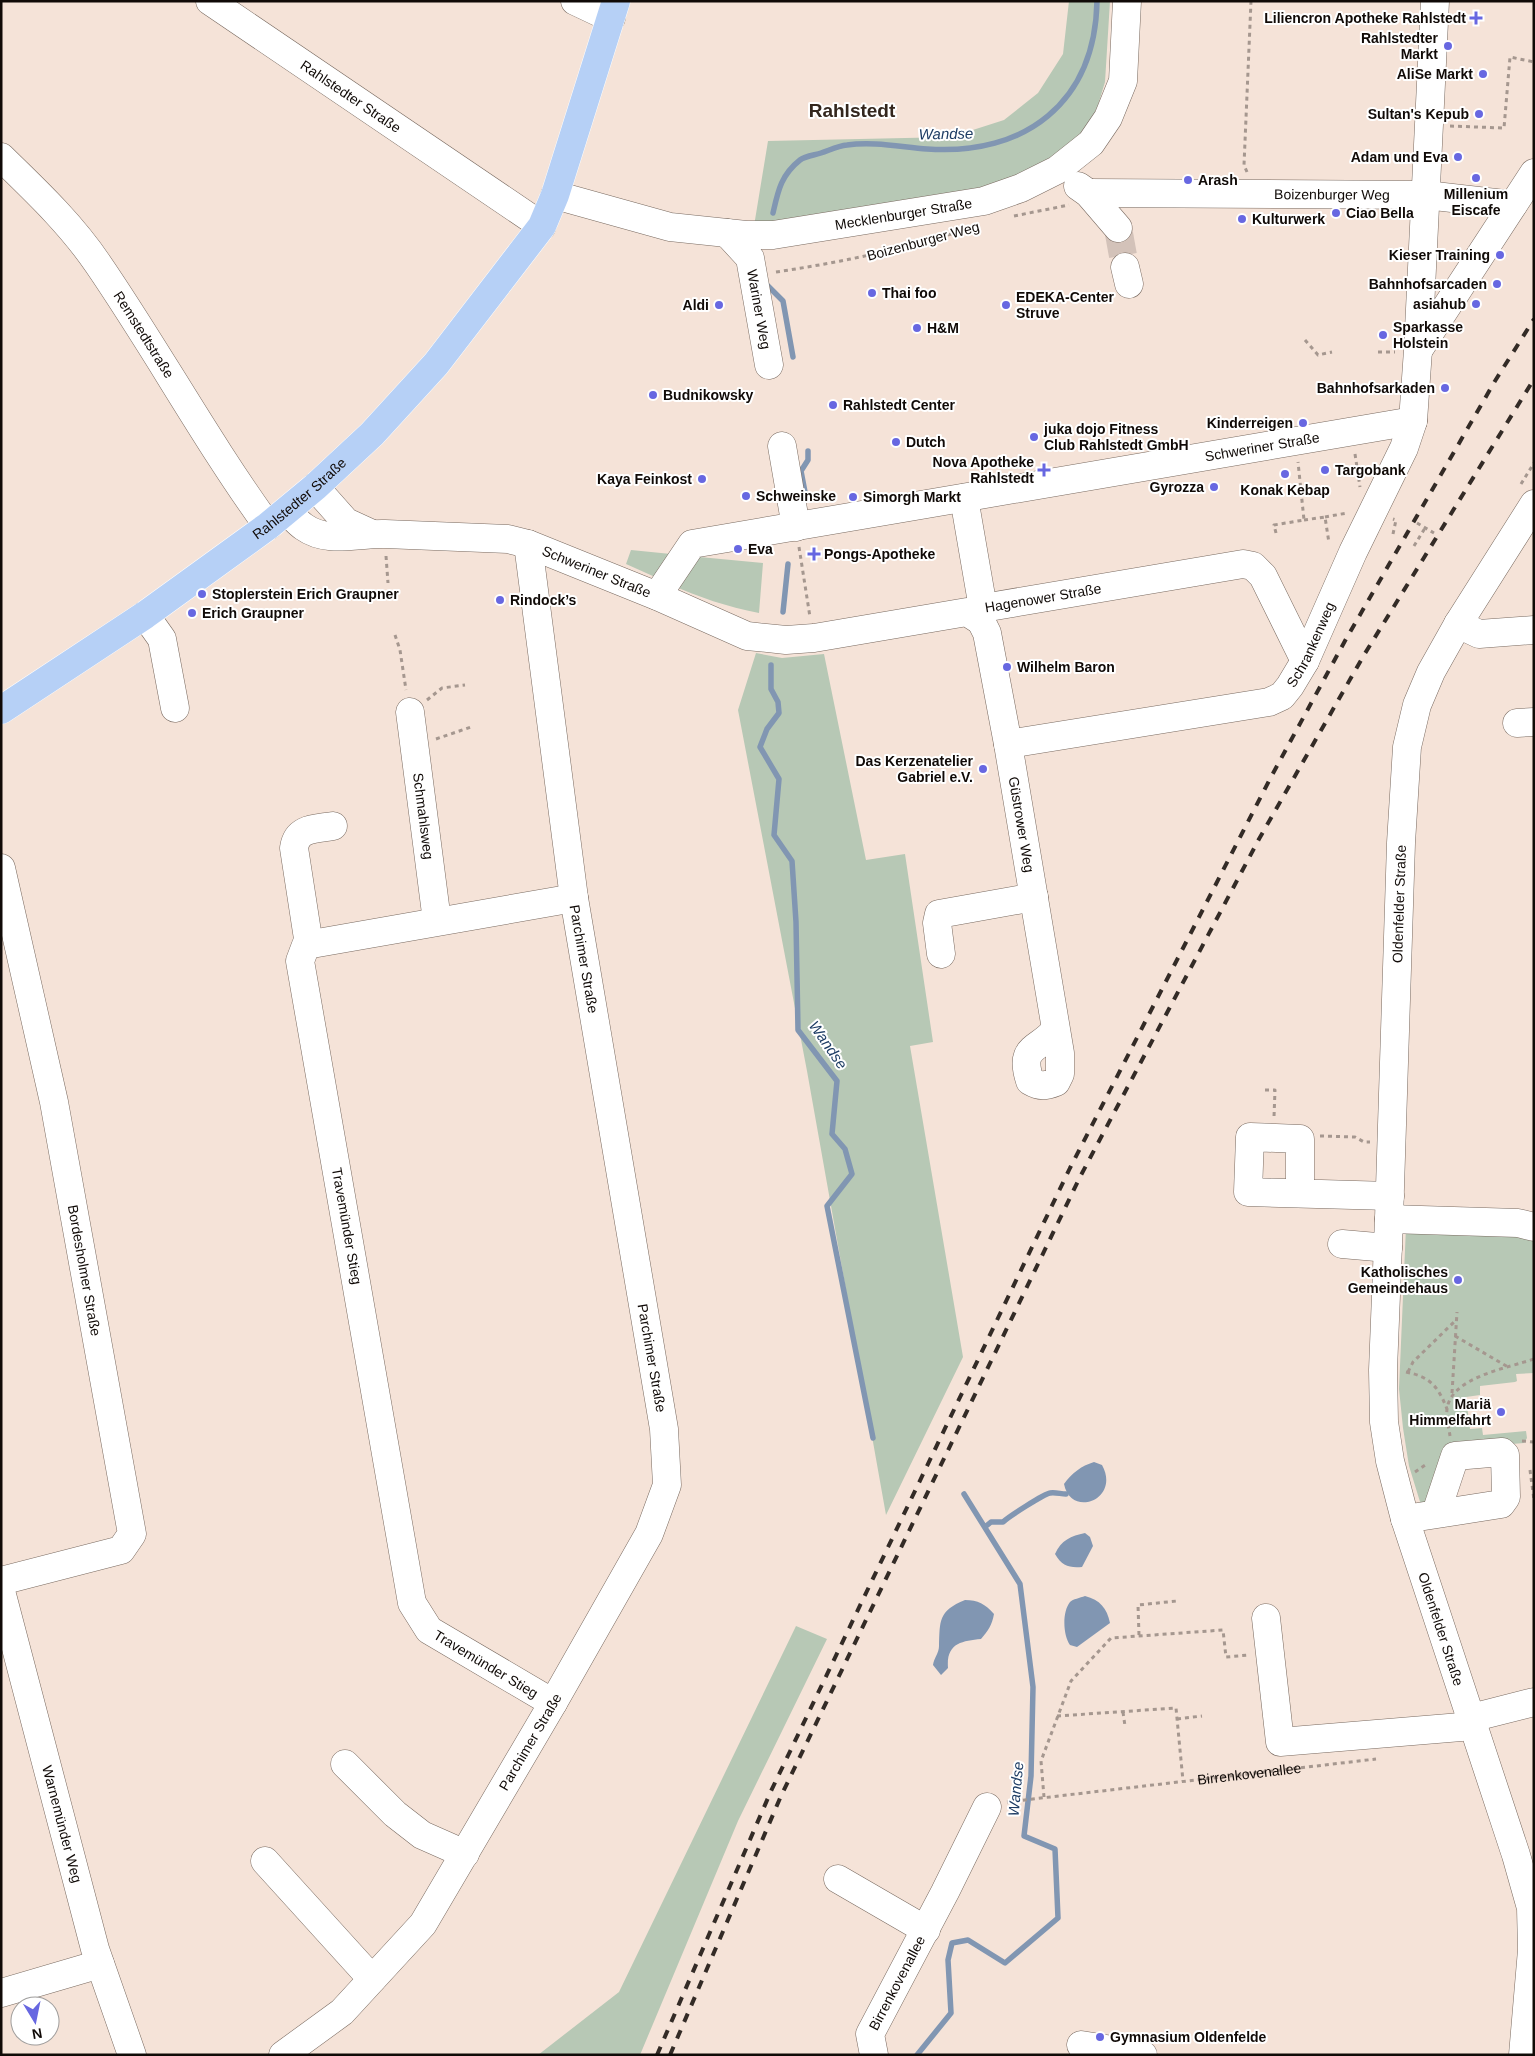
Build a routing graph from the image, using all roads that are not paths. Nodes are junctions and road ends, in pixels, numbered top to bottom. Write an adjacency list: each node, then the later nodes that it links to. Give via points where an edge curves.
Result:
1 (210, 1): 13 (street, Rahlstedter Straße)
2 (575, 1): 5 (street)
3 (1127, 1): 7 (street, Mecklenburger Straße, via 1123,82 1108,118 1091,143)
4 (1436, 1): 11 (street, Schrankenweg)
5 (614, 9): 10 (main road, Rahlstedter Straße)
6 (1, 157): 23 (street, Remstedtstraße, via 67,223 98,263 221,460)
7 (1057, 170): 9 (street); 15 (street, Mecklenburger Straße, via 984,201 773,235)
8 (1534, 173): 12 (street)
9 (1088, 192): 11 (street, Boizenburger Weg); 14 (street)
10 (555, 195): 13 (main road, Rahlstedter Straße); 15 (street, Mecklenburger Straße, via 670,227)
11 (1426, 195): 12 (street, Boizenburger Weg); 16 (street, Schrankenweg)
12 (1513, 205): 16 (street)
13 (542, 226): 20 (main road, Rahlstedter Straße, via 436,364 372,434)
14 (1118, 228)
15 (727, 233): 17 (street, Wariner Weg, via 750,258)
16 (1418, 350): 18 (street, Schrankenweg)
17 (769, 365)
18 (1413, 421): 21 (street, Schweriner Straße); 32 (street, Schrankenweg, via 1404,448)
19 (782, 446): 24 (street)
20 (315, 487): 23 (main road, Rahlstedter Straße); 25 (street, Schweriner Straße, via 346,522)
21 (964, 498): 24 (street, Schweriner Straße); 29 (street)
22 (1534, 504): 30 (street, Oldenfelder Straße)
23 (278, 519): 25 (street, Schweriner Straße, via 337,537); 28 (main road, Rahlstedter Straße)
24 (796, 527): 27 (street, Schweriner Straße, via 692,544)
25 (370, 533): 26 (street, Schweriner Straße, via 508,539)
26 (528, 544): 27 (street, Schweriner Straße); 40 (street, Parchimer Straße)
27 (657, 596): 29 (street, Hagenower Straße, via 747,636 786,640 968,612)
28 (145, 615): 33 (street, via 162,638); 34 (main road, Rahlstedter Straße)
29 (982, 615): 32 (street, Hagenower Straße, via 1243,564 1253,566 1263,576); 36 (street, Güstrower Weg)
30 (1458, 624): 31 (street, via 1479,634); 46 (street, Oldenfelder Straße, via 1420,697 1407,748)
31 (1534, 630)
32 (1305, 661): 36 (street, Schrankenweg, via 1282,696 1270,702)
33 (174, 708)
34 (1, 710)
35 (410, 712): 41 (street, Schmahlsweg)
36 (1008, 744): 39 (street, Güstrower Weg)
37 (333, 826): 42 (street, via 305,832 295,839)
38 (1, 868): 52 (street, Bordesholmer Straße, via 54,1102 132,1534 121,1550)
39 (1034, 897): 43 (street, via 939,914); 44 (street, Güstrower Weg)
40 (574, 898): 41 (street); 56 (street, Parchimer Straße, via 664,1429 667,1485 649,1534)
41 (437, 921): 42 (street)
42 (309, 944): 56 (street, Travemünder Stieg, via 300,961 412,1603 429,1630)
43 (941, 954)
44 (1056, 1029)
45 (1300, 1193): 45 (street, via 1248,1192 1250,1137 1300,1139); 46 (street)
46 (1390, 1208): 47 (street); 49 (street, Oldenfelder Straße)
47 (1534, 1227)
48 (1342, 1244): 49 (street)
49 (1388, 1248): 51 (street, Oldenfelder Straße, via 1395,1371 1384,1422 1395,1485)
50 (1436, 1513): 51 (street)
51 (1405, 1519): 57 (street, Oldenfelder Straße)
52 (1, 1581)
53 (1, 1590): 64 (street, Warnemünder Weg)
54 (1266, 1618): 57 (street, via 1280,1742)
55 (1534, 1702): 57 (street)
56 (553, 1703): 60 (street, Parchimer Straße)
57 (1472, 1722): 73 (street, Oldenfelder Straße, via 1531,1908 1532,1950)
58 (345, 1764): 60 (street, via 395,1814 422,1835)
59 (987, 1807): 63 (street, Birrenkovenallee)
60 (465, 1854): 65 (street, Parchimer Straße, via 423,1924)
61 (265, 1862): 65 (street)
62 (838, 1879): 63 (street)
63 (926, 1930): 71 (street, Birrenkovenallee, via 870,2034)
64 (99, 1960): 66 (street); 67 (street); 69 (street, Warnemünder Weg)
65 (372, 1979): 70 (street, Parchimer Straße, via 342,2012)
66 (1, 1983)
67 (1, 1994)
68 (1081, 2045): 72 (street)
69 (132, 2055)
70 (283, 2055)
71 (874, 2055)
72 (1142, 2055)
73 (1523, 2055)

